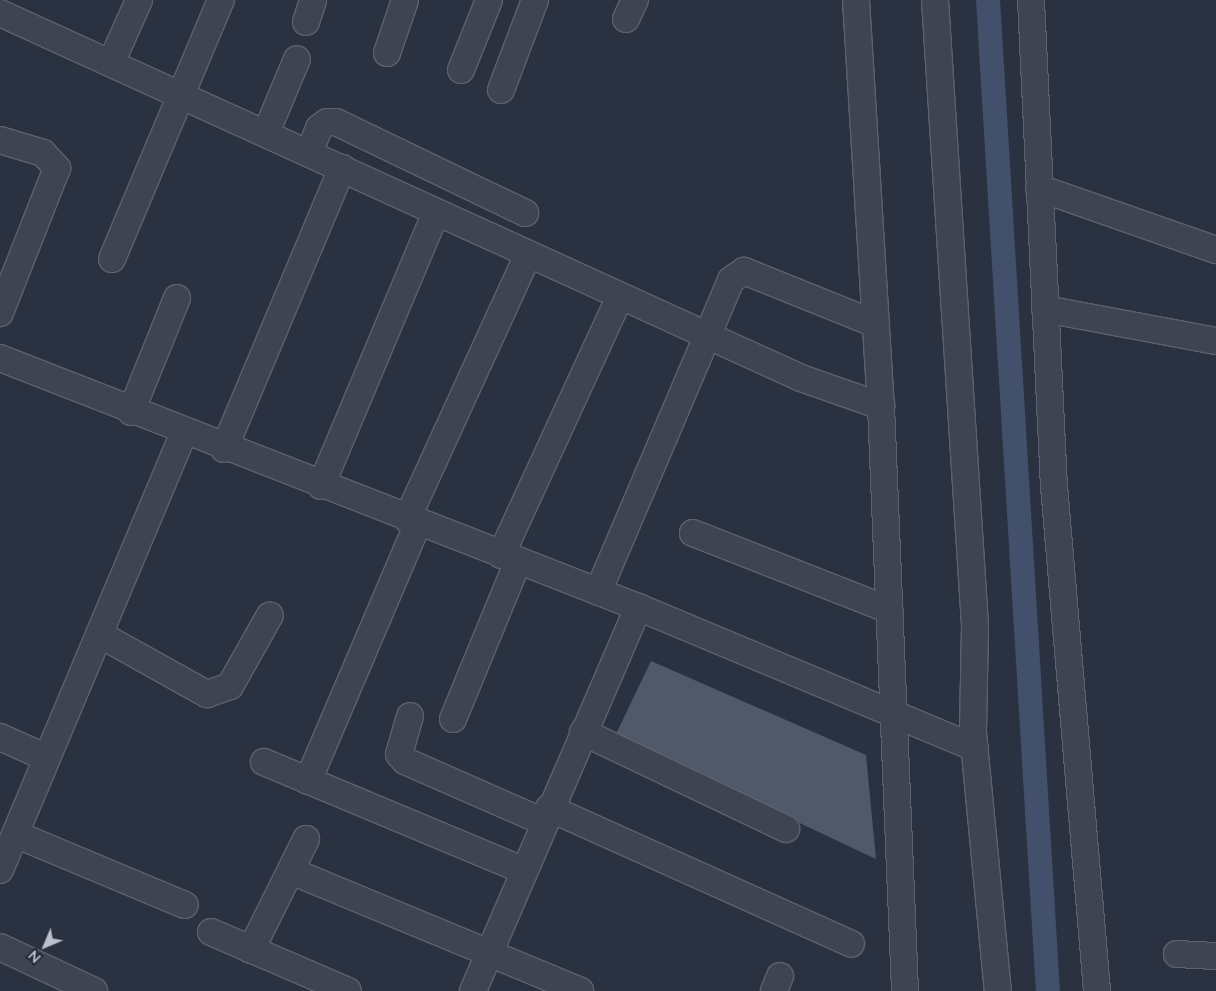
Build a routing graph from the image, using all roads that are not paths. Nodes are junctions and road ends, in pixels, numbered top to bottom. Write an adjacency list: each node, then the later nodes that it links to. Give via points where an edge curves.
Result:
1 (139, 0): 12 (street)
2 (221, 0): 15 (street)
3 (405, 0): 10 (street)
4 (489, 0): 13 (street)
5 (536, 0): 14 (street)
6 (856, 0): 30 (street)
7 (935, 0): 52 (street, via 974,626)
8 (1031, 0): 20 (street)
9 (0, 13): 12 (street)
10 (387, 53)
11 (297, 59): 16 (street)
12 (112, 63): 15 (street)
13 (461, 70)
14 (501, 90)
15 (183, 95): 16 (street); 25 (street)
16 (266, 133): 18 (street)
17 (0, 140): 29 (street, via 43,153 57,168)
18 (309, 152): 19 (street); 22 (street, via 319,128 327,122 336,122)
19 (342, 168): 21 (street); 37 (street)
20 (1039, 188): 23 (street); 28 (street)
21 (436, 212): 24 (street); 38 (street)
22 (525, 213)
23 (1216, 250)
24 (528, 255): 26 (street); 39 (street)
25 (112, 260)
26 (620, 296): 31 (street); 41 (street)
27 (177, 298): 35 (street)
28 (1045, 309): 32 (street); 77 (street, via 1054,486)
29 (0, 313)
30 (876, 324): 31 (street, via 744,271 731,280); 34 (street)
31 (706, 335): 34 (street, via 801,378); 42 (street)
32 (1216, 341)
33 (0, 358): 35 (street)
34 (880, 406): 44 (street)
35 (131, 412): 36 (street)
36 (184, 434): 37 (street); 46 (street)
37 (224, 448): 38 (street)
38 (321, 486): 39 (street)
39 (412, 521): 41 (street); 55 (street)
40 (693, 533): 44 (street)
41 (510, 558): 42 (street); 49 (street)
42 (598, 592): 43 (street)
43 (638, 607): 48 (street); 50 (street)
44 (889, 610): 48 (street)
45 (270, 615): 46 (street, via 230,686 207,694)
46 (99, 634): 53 (street)
47 (410, 716): 56 (street, via 399,754 405,761)
48 (893, 717): 52 (street); 75 (street)
49 (453, 719)
50 (583, 732): 56 (street); 57 (street)
51 (0, 737): 53 (street)
52 (975, 748): 76 (street)
53 (47, 758): 58 (street)
54 (264, 762): 55 (street)
55 (308, 781): 62 (street)
56 (547, 815): 62 (street); 65 (street)
57 (786, 829)
58 (15, 834): 60 (street); 63 (street)
59 (306, 839): 61 (street)
60 (0, 870)
61 (292, 871): 67 (street); 68 (street)
62 (524, 871): 68 (street)
63 (185, 905)
64 (211, 932): 67 (street)
65 (851, 944)
66 (0, 947): 71 (street)
67 (251, 950): 72 (street)
68 (492, 953): 73 (street); 74 (street)
69 (1176, 954): 70 (street)
70 (1216, 956)
71 (94, 991)
72 (348, 991)
73 (473, 991)
74 (580, 991)
75 (905, 991)
76 (998, 991)
77 (1097, 991)

